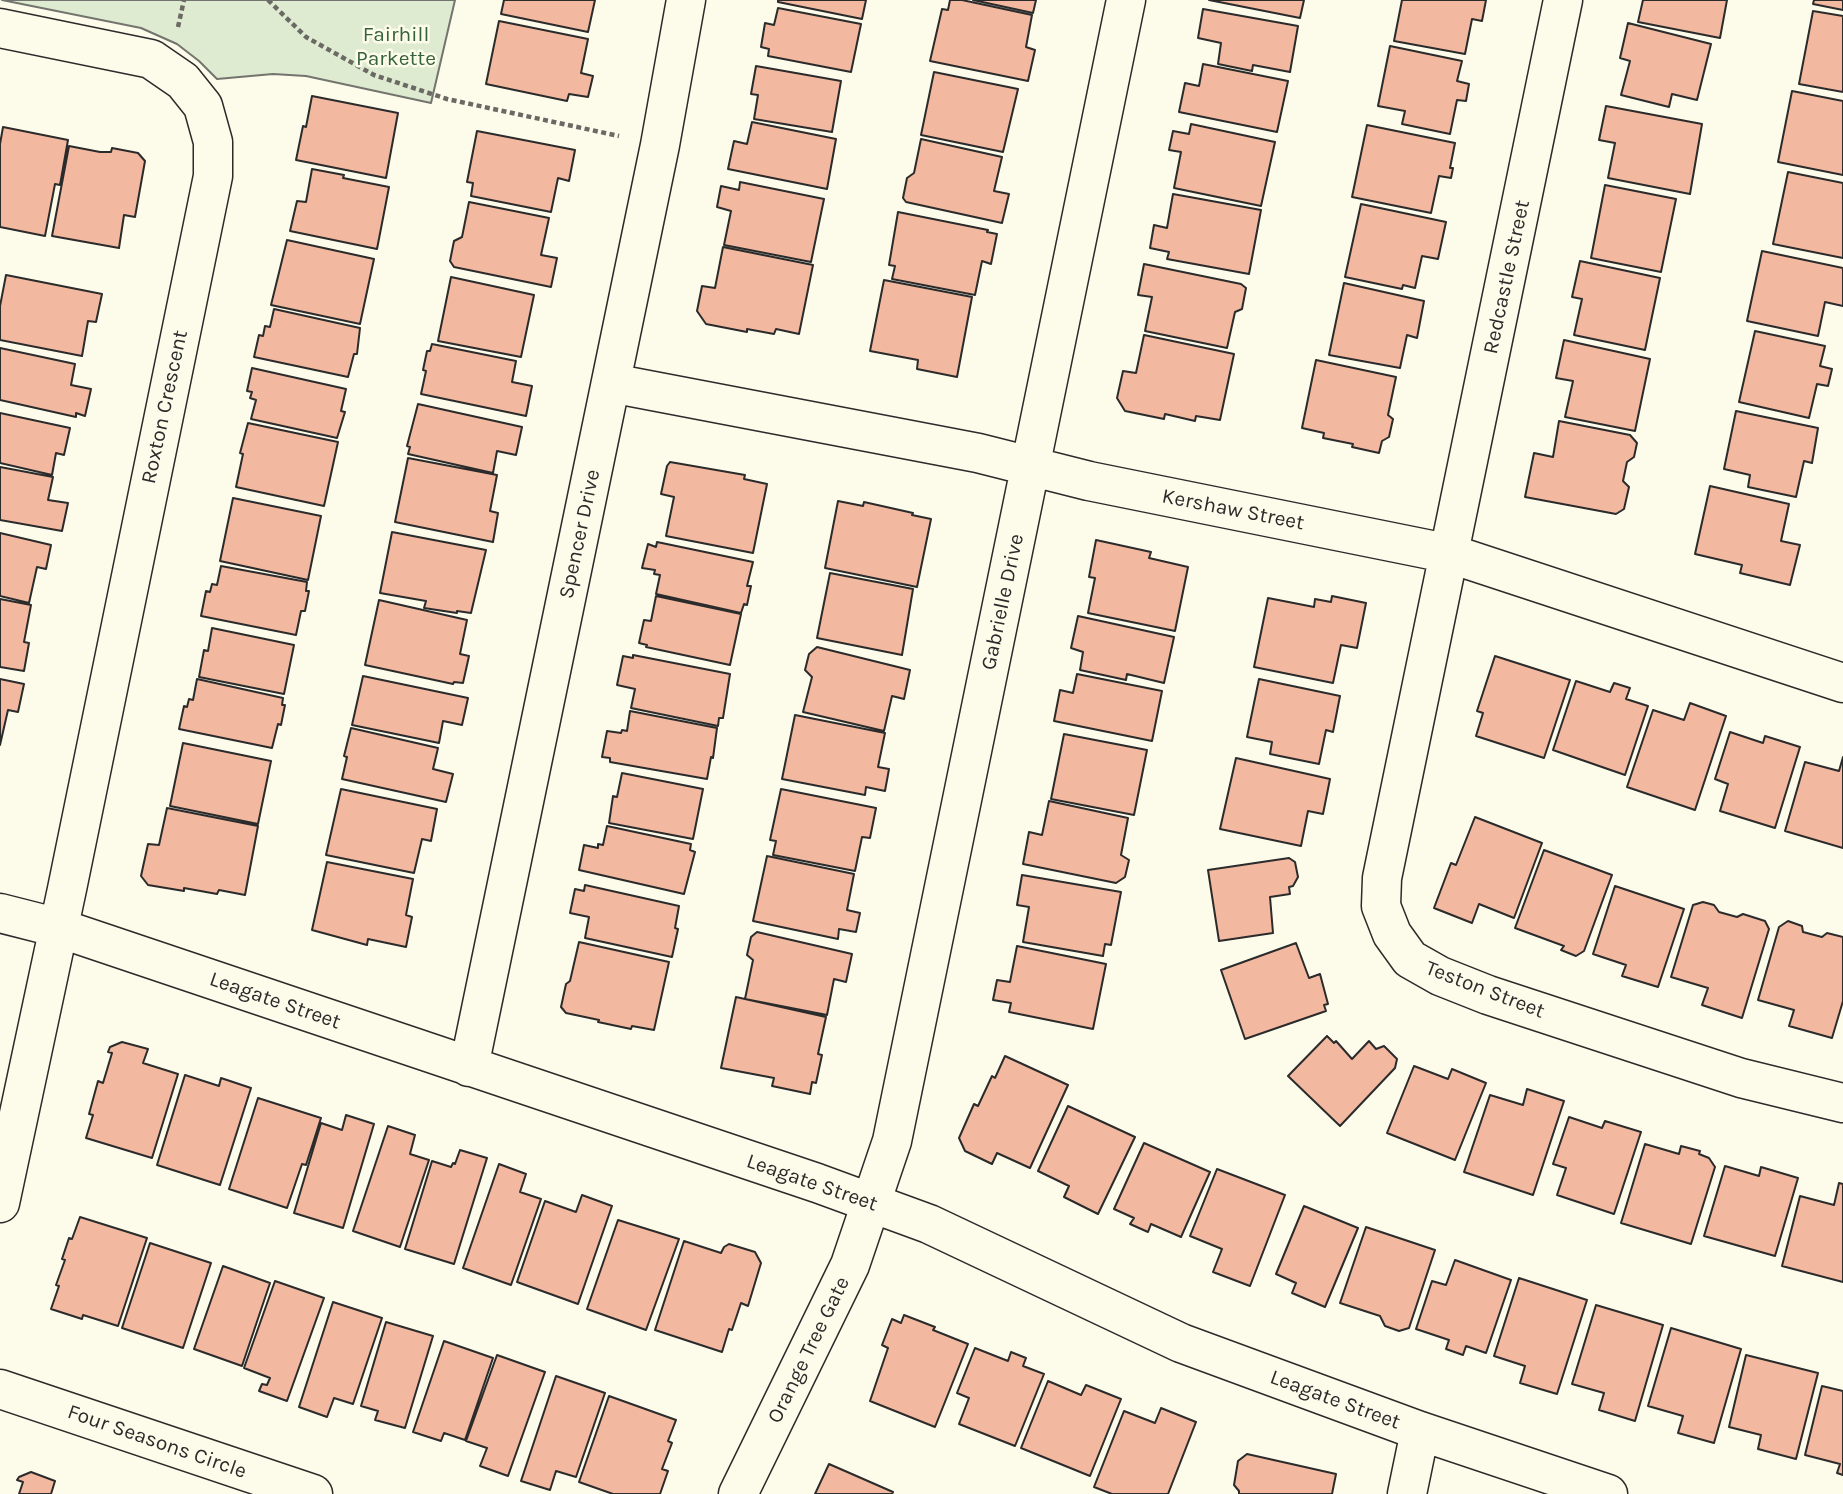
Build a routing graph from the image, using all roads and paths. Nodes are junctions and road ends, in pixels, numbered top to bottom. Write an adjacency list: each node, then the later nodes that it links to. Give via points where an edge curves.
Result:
1 (184, 0): 7 (path)
2 (268, 0): 8 (path, via 306,37 374,75 447,99)
3 (686, 0): 9 (street, Spencer Drive)
4 (1126, 0): 10 (street, Gabrielle Drive)
5 (1563, 0): 11 (street, Redcastle Street)
6 (0, 29): 14 (street, Roxton Crescent, via 151,59 183,81 203,106 213,142 213,176)
7 (176, 36)
8 (623, 137)
9 (611, 383): 10 (street, Kershaw Street); 15 (street, Spencer Drive)
10 (1031, 466): 11 (street, Kershaw Street); 18 (street, Gabrielle Drive, via 892,1141)
11 (1451, 554): 12 (street, Kershaw Street); 16 (street, Teston Street, via 1382,878 1381,906 1392,934 1410,959 1488,995 1741,1077)
12 (1842, 678)
13 (0, 913): 14 (street, Leagate Street)
14 (59, 928): 15 (street, Leagate Street); 17 (street)
15 (470, 1067): 18 (street, Leagate Street)
16 (1843, 1103)
17 (0, 1203)
18 (871, 1203): 20 (street, Leagate Street, via 929,1224 1181,1343); 22 (street, Orange Tree Gate, via 850,1265)
19 (0, 1389): 21 (street, Four Seasons Circle)
20 (1420, 1431): 23 (street); 24 (street, Leagate Street)
21 (313, 1494)
22 (738, 1494)
23 (1408, 1494)
24 (1608, 1494)

